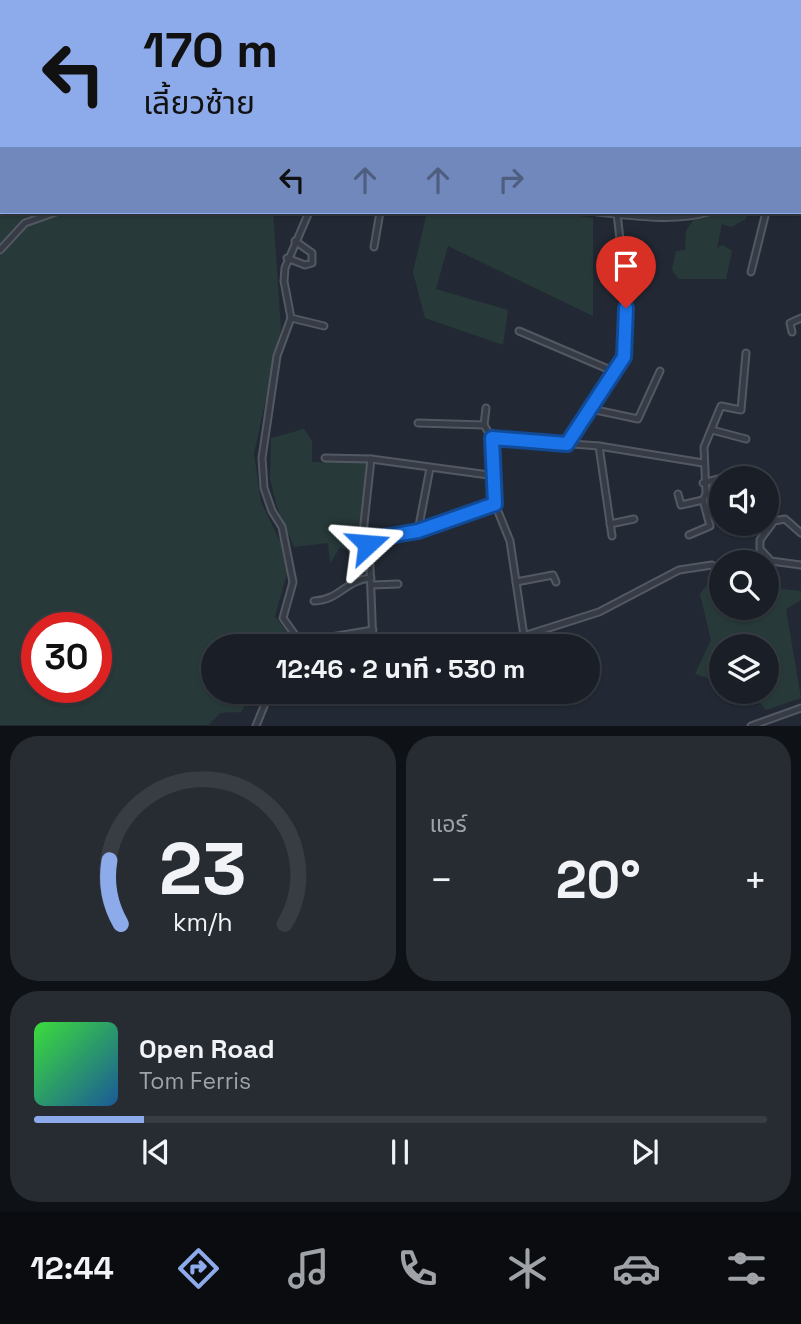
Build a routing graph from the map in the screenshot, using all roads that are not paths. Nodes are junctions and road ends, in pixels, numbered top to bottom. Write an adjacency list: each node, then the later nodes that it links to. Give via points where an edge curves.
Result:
1 (50, 214): 9 (street, via 25,223)
2 (308, 214): 7 (street)
3 (380, 214): 8 (street)
4 (617, 214): 5 (street); 19 (street, via 627,338)
5 (701, 214)
6 (766, 214): 11 (street)
7 (295, 241): 10 (street); 10 (street, via 312,253 312,263)
8 (374, 247)
9 (0, 250)
10 (287, 258): 12 (street, via 284,281)
11 (751, 272)
12 (292, 318): 14 (street); 55 (street, via 277,356 262,458 264,488 282,527 293,582 283,618)
13 (801, 318): 16 (street, via 790,323)
14 (324, 326)
15 (519, 331): 19 (street)
16 (792, 332)
17 (746, 353): 24 (street, via 741,410 721,406)
18 (660, 370): 21 (street, via 638,419)
19 (615, 372): 21 (street)
20 (486, 408): 23 (street)
21 (591, 409): 27 (street)
22 (418, 423): 23 (street)
23 (484, 425): 25 (street)
24 (712, 430): 26 (street); 31 (street)
25 (492, 438): 27 (street); 33 (street)
26 (746, 439)
27 (567, 444): 28 (street)
28 (600, 446): 31 (street); 40 (street)
29 (325, 458): 30 (street)
30 (371, 459): 32 (street); 42 (street)
31 (703, 463): 35 (street)
32 (430, 468): 33 (street); 41 (street)
33 (496, 476): 38 (street)
34 (709, 481): 35 (street)
35 (704, 482): 37 (street)
36 (678, 494): 37 (street, via 681,505)
37 (703, 500): 44 (street, via 710,527)
38 (495, 504): 41 (street); 49 (street, via 510,541)
39 (634, 519): 40 (street)
40 (610, 524): 45 (street)
41 (418, 531): 48 (street, via 369,540)
42 (363, 533)
43 (801, 533): 47 (street, via 785,519 774,520 760,540 760,549 771,561)
44 (689, 535)
45 (612, 536)
46 (709, 565): 59 (street, via 679,570 599,612)
47 (801, 565)
48 (371, 578): 52 (street); 53 (street, via 355,579 338,594)
49 (516, 582): 50 (street, via 553,575); 58 (street)
50 (556, 582)
51 (398, 584): 52 (street)
52 (372, 585): 54 (street)
53 (314, 601)
54 (373, 630): 56 (street); 57 (street)
55 (294, 634)
56 (349, 634)
57 (373, 634)
58 (524, 634)
59 (530, 634)
60 (265, 704): 63 (street)
61 (801, 708): 62 (street)
62 (755, 725)
63 (256, 726)

